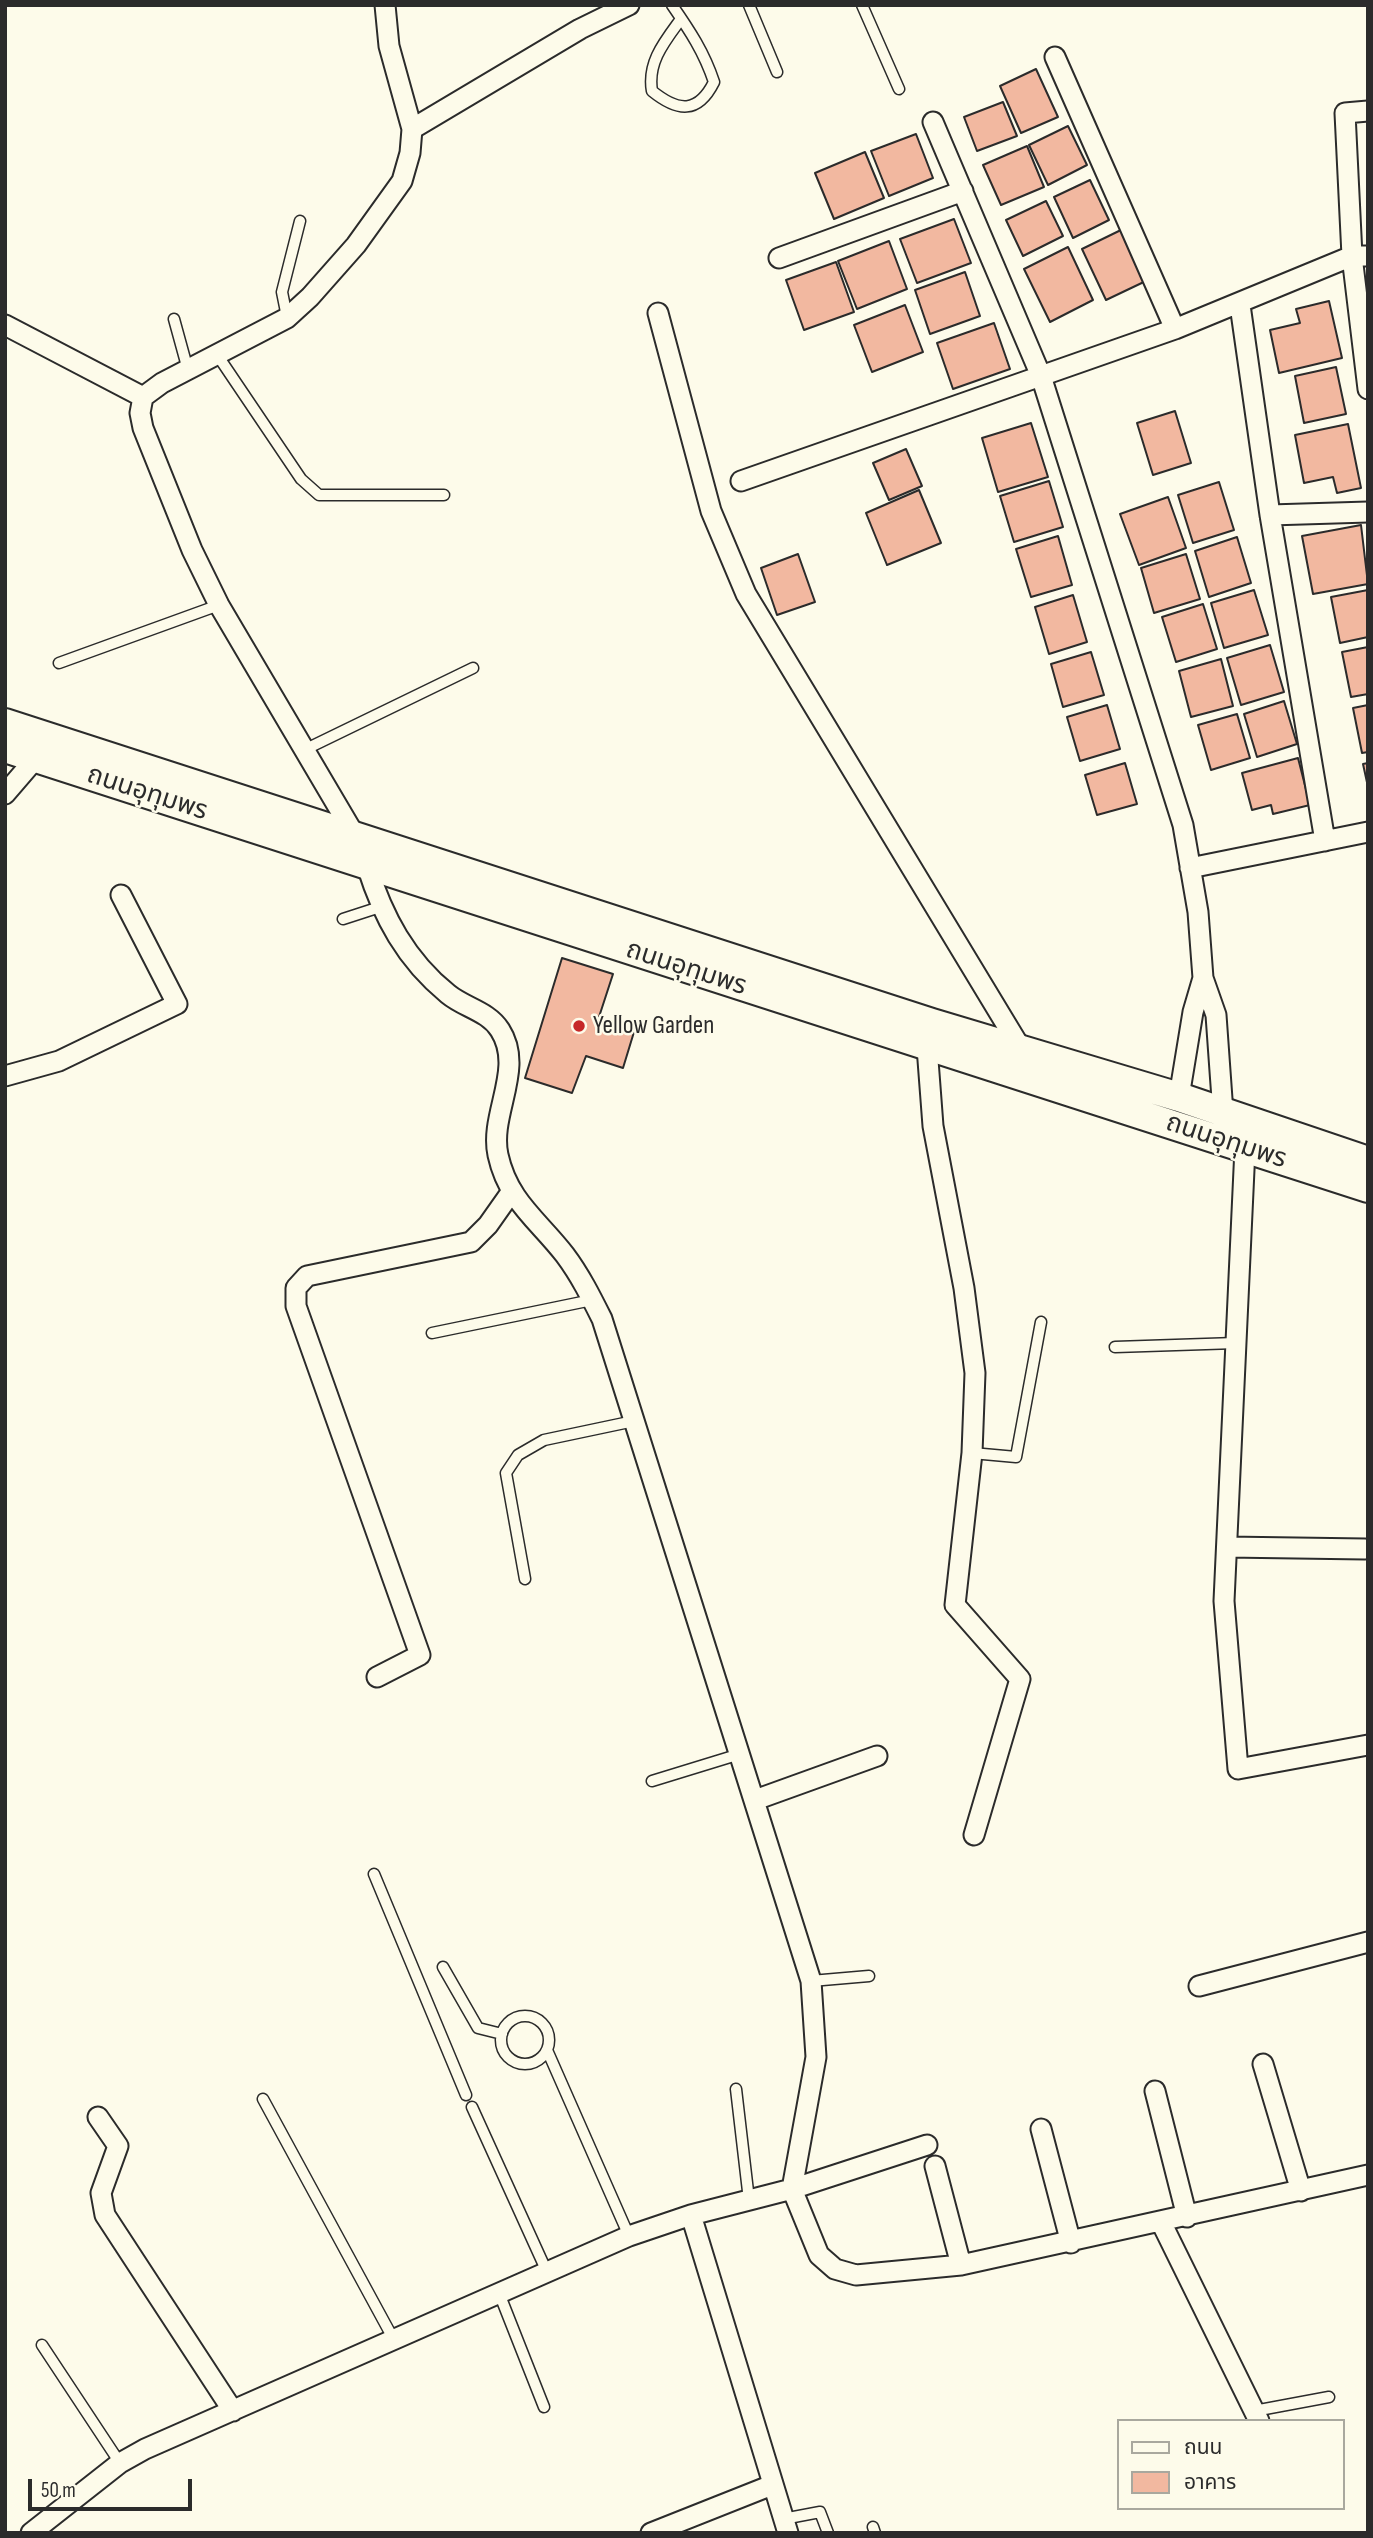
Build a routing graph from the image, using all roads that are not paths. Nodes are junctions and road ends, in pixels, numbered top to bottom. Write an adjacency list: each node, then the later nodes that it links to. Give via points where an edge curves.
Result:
1 (384, 5): 12 (street, via 388,46)
2 (629, 5): 12 (street)
3 (671, 5): 6 (lane)
4 (749, 5): 8 (lane)
5 (862, 5): 9 (lane)
6 (681, 19): 6 (lane, via 704,50 715,82 706,98 692,106 670,105 652,91 650,77 660,48)
7 (1055, 57): 22 (street)
8 (777, 72)
9 (899, 89)
10 (1368, 111): 15 (street, via 1345,113)
11 (933, 122): 13 (street)
12 (412, 129): 19 (street, via 402,181 356,245)
13 (963, 191): 16 (street); 25 (street)
14 (300, 221): 19 (lane, via 282,292)
15 (1360, 256): 17 (street); 26 (street)
16 (779, 258)
17 (1240, 305): 22 (street); 31 (street)
18 (658, 313): 50 (street, via 711,511 746,594)
19 (287, 317): 23 (street)
20 (174, 319): 24 (lane)
21 (5, 326): 27 (street)
22 (1175, 329): 25 (street)
23 (218, 356): 24 (street); 29 (lane, via 301,480 319,495)
24 (188, 370): 27 (street)
25 (1041, 376): 28 (street); 44 (street, via 1182,825)
26 (1368, 390)
27 (143, 397): 32 (street, via 143,428 191,550)
28 (741, 481)
29 (444, 495)
30 (1368, 512): 31 (street)
31 (1270, 515): 42 (street)
32 (219, 605): 33 (lane); 37 (street)
33 (59, 663)
34 (473, 668): 37 (lane)
35 (5, 723): 41 (street, ถนนอุทุมพร)
36 (5, 748): 38 (street, ถนนอุทุมพร)
37 (304, 750): 41 (street)
38 (36, 758): 39 (street); 43 (street, ถนนอุทุมพร)
39 (5, 794)
40 (1368, 832): 42 (street)
41 (354, 834): 43 (street); 50 (street, ถนนอุทุมพร)
42 (1325, 841): 44 (street)
43 (367, 866): 46 (street); 49 (street, ถนนอุทุมพร)
44 (1190, 868): 48 (street)
45 (121, 895): 51 (street, via 177,1004 59,1061)
46 (380, 907): 47 (lane); 57 (street, via 406,952 448,994 489,1017 506,1041 508,1076 496,1136)
47 (343, 919)
48 (1203, 978): 52 (street); 53 (street, via 1216,1015)
49 (927, 1047): 54 (street, ถนนอุทุมพร); 64 (street, via 933,1126 975,1373)
50 (1023, 1052): 52 (street, ถนนอุทุมพร)
51 (5, 1076)
52 (1179, 1097): 53 (street, ถนนอุทุมพร)
53 (1223, 1113): 55 (street, ถนนอุทุมพร)
54 (1245, 1148): 56 (street, ถนนอุทุมพร); 61 (street)
55 (1368, 1161)
56 (1368, 1188)
57 (512, 1191): 58 (street, via 519,1205 564,1254); 68 (street, via 471,1242 307,1276 296,1288 296,1306 420,1655)
58 (592, 1300): 60 (lane); 63 (street)
59 (1041, 1322): 64 (lane, via 1016,1457)
60 (432, 1334)
61 (1236, 1343): 62 (lane); 65 (street)
62 (1115, 1347)
63 (634, 1421): 67 (lane, via 544,1440 518,1455 506,1473); 70 (street)
64 (972, 1453): 74 (street, via 955,1605 1020,1679)
65 (1227, 1547): 66 (street); 69 (street, via 1224,1601 1238,1769)
66 (1365, 1549)
67 (525, 1579)
68 (377, 1676)
69 (1367, 1751)
70 (740, 1754): 72 (lane); 73 (street)
71 (877, 1756): 73 (street)
72 (652, 1781)
73 (755, 1800): 79 (street)
74 (974, 1835)
75 (374, 1874): 86 (lane)
76 (1368, 1942): 80 (street)
77 (443, 1968): 81 (lane, via 478,2028)
78 (869, 1976): 79 (lane)
79 (811, 1981): 94 (street, via 816,2057)
80 (1199, 1986)
81 (502, 2034): 82 (lane, via 501,2046 517,2063 540,2060); 82 (lane, via 514,2019 533,2018 547,2031)
82 (547, 2050): 100 (lane)
83 (1263, 2064): 95 (street)
84 (736, 2089): 96 (lane)
85 (1154, 2091): 98 (street)
86 (466, 2095)
87 (262, 2099): 105 (lane)
88 (472, 2108): 103 (lane)
89 (98, 2117): 109 (street, via 118,2146 101,2193 105,2215)
90 (1041, 2129): 101 (street)
91 (927, 2146): 94 (street)
92 (935, 2166): 102 (street)
93 (1368, 2175): 95 (street)
94 (792, 2189): 96 (street); 102 (street, via 820,2255 835,2269 856,2275)
95 (1301, 2191): 98 (street)
96 (749, 2200): 97 (street)
97 (691, 2215): 100 (street); 112 (street)
98 (1187, 2217): 99 (street)
99 (1161, 2222): 101 (street); 110 (street)
100 (629, 2236): 103 (street)
101 (1071, 2243): 102 (street)
102 (961, 2266)
103 (547, 2272): 104 (street)
104 (499, 2293): 105 (street); 108 (lane)
105 (394, 2340): 109 (street)
106 (42, 2345): 111 (lane)
107 (1329, 2396): 110 (lane)
108 (544, 2407)
109 (233, 2410): 111 (street)
110 (1256, 2416)
111 (120, 2463): 114 (street)
112 (772, 2485): 113 (street); 115 (street)
113 (786, 2526): 116 (lane, via 820,2512)
114 (31, 2533)
115 (651, 2533)
116 (828, 2533)

